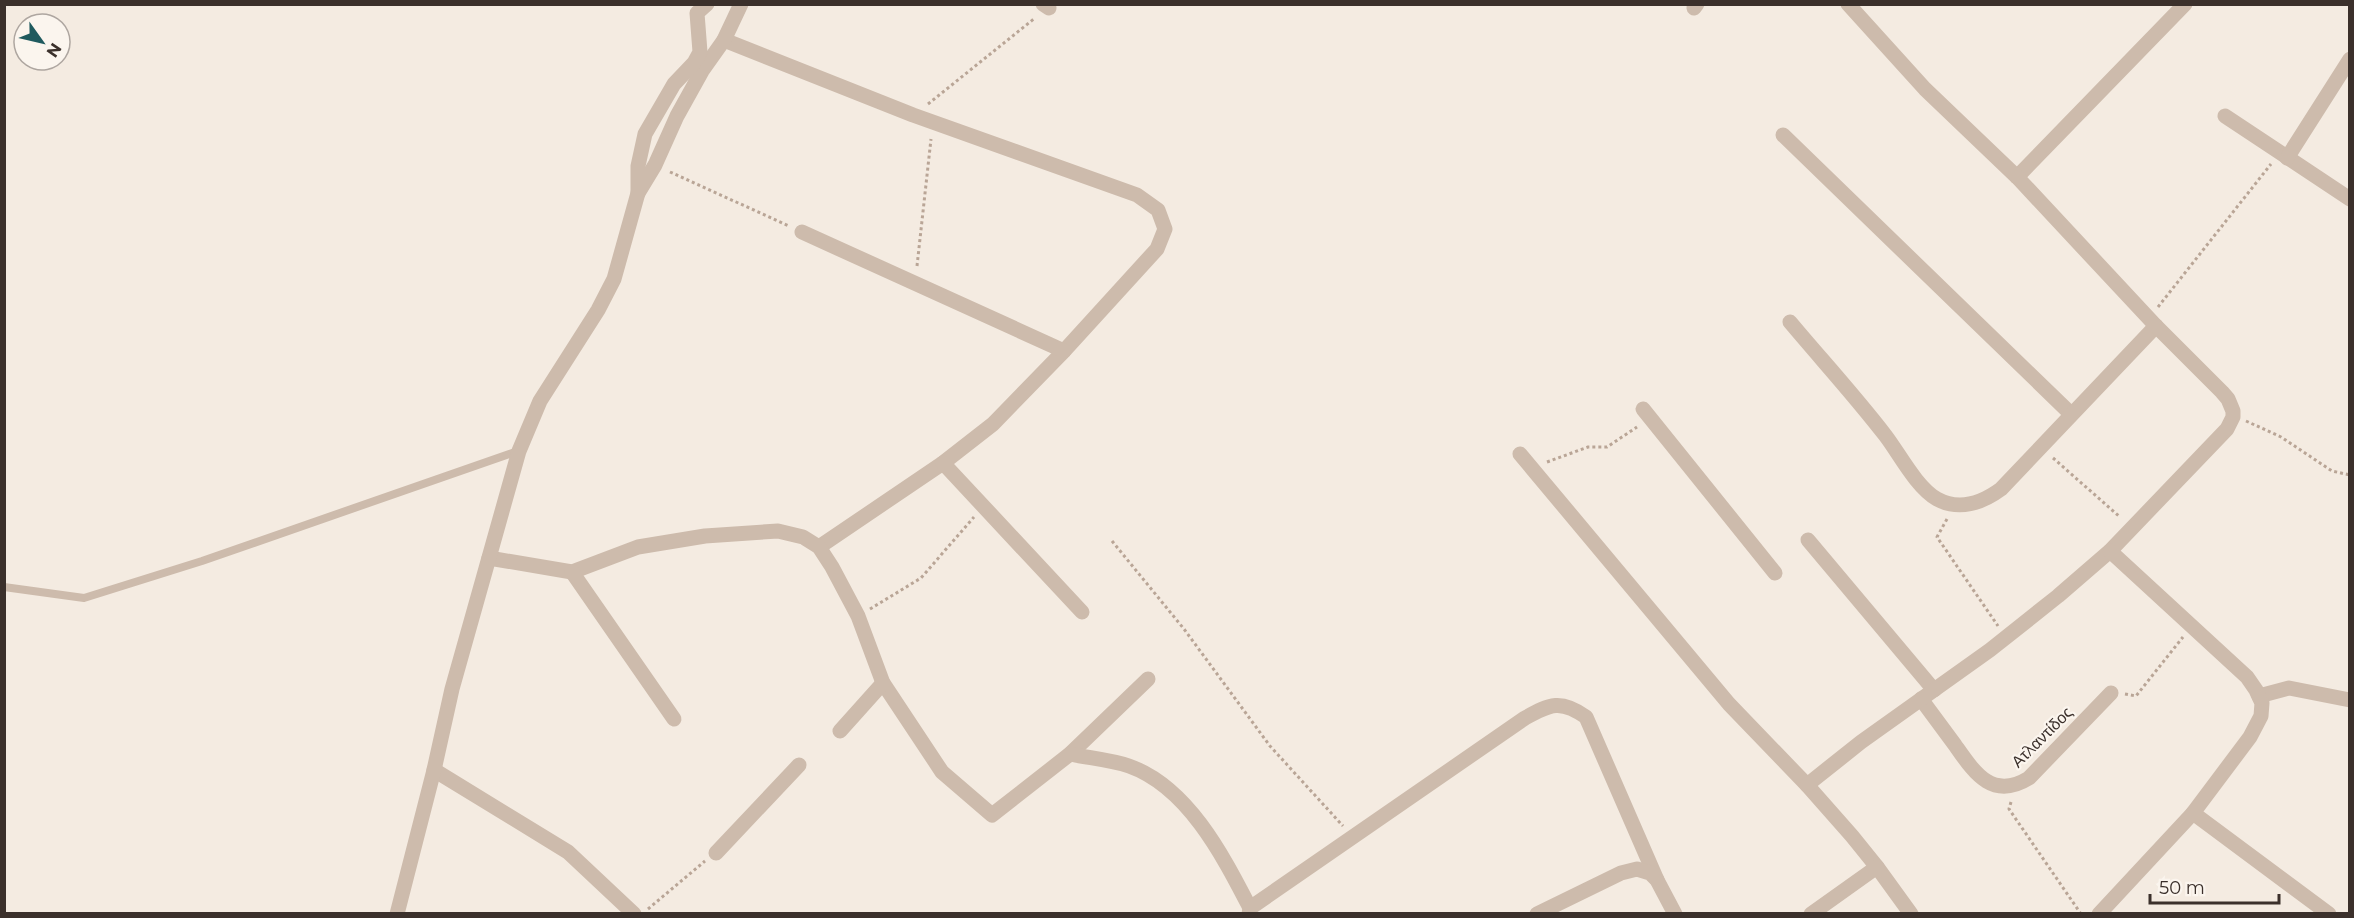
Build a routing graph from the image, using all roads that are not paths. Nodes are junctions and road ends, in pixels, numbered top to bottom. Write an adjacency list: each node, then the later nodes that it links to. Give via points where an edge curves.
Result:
1 (707, 4): 7 (street, via 697,13)
2 (741, 4): 5 (street)
3 (1848, 4): 11 (street, via 1925,89)
4 (2185, 4): 11 (street)
5 (724, 40): 7 (street); 17 (street, via 913,115 1137,195 1158,210 1165,229 1157,249)
6 (2349, 59): 10 (street)
7 (698, 68): 12 (street, via 655,165); 12 (street, via 674,84 645,134 638,166)
8 (2225, 116): 10 (street)
9 (1783, 135): 19 (street)
10 (2283, 155): 13 (street)
11 (2017, 177): 16 (street)
12 (638, 193): 20 (street, via 614,279 540,401)
13 (2349, 199)
14 (802, 232): 17 (street)
15 (1790, 322): 19 (street, via 1937,499 1954,504 1973,503 1992,496)
16 (2152, 322): 19 (street); 25 (street, via 2228,399 2233,417 2227,429)
17 (1064, 351): 22 (street, via 993,424)
18 (1647, 413): 28 (street)
19 (2071, 414)
20 (519, 451): 26 (street); 29 (lane, via 84,598)
21 (1520, 454): 42 (street, via 1729,704)
22 (943, 463): 24 (street); 30 (street)
23 (1808, 540): 34 (street, Ατλαντίδος)
24 (819, 547): 27 (street, via 803,537 778,531 705,536 638,547); 32 (street, via 858,616)
25 (2110, 551): 34 (street, via 2006,638); 35 (street, via 2247,677)
26 (489, 558): 27 (street); 41 (street)
27 (572, 572): 37 (street)
28 (1775, 573)
29 (4, 587)
30 (1082, 612)
31 (1148, 679): 39 (street)
32 (883, 683): 38 (street); 39 (street, via 942,772 992,815)
33 (2111, 693): 34 (street, Ατλαντίδος, via 2036,772 2015,785 1996,785 1981,778)
34 (1928, 695): 42 (street)
35 (2259, 696): 36 (street, via 2289,688); 43 (street, via 2261,716 2255,730)
36 (2349, 700)
37 (674, 719)
38 (840, 731)
39 (1070, 754): 47 (street, via 1128,766 1170,790 1218,849)
40 (799, 765): 44 (street)
41 (434, 770): 48 (street); 49 (street, via 568,852)
42 (1807, 785): 45 (street)
43 (2193, 813): 54 (street); 55 (street)
44 (716, 853)
45 (1877, 867): 52 (street); 53 (street)
46 (1657, 880): 47 (street, via 1586,717 1558,704 1525,718); 50 (street, via 1643,870 1626,871); 51 (street)
47 (1250, 910)
48 (397, 914)
49 (634, 914)
50 (1537, 914)
51 (1675, 914)
52 (1811, 914)
53 (1911, 914)
54 (2099, 914)
55 (2329, 914)

